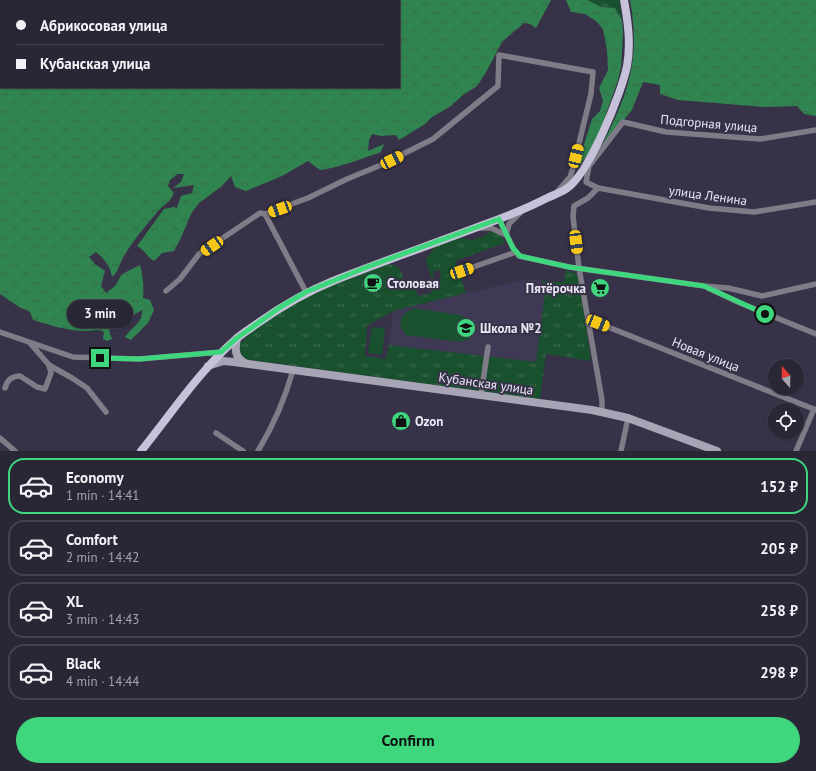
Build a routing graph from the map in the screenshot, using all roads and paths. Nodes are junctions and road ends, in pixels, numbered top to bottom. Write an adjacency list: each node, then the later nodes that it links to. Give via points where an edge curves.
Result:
1 (624, 0): 4 (main road, via 629,46 623,82 587,164 574,182)
2 (816, 130): 3 (street, Подгорная улица, via 760,139 666,132 623,122 589,166 586,182)
3 (598, 188): 5 (street, улица Ленина, via 709,208 754,212); 12 (street, via 574,206)
4 (554, 195): 6 (main road); 7 (street, via 570,177 573,168 591,94 593,72 499,55 498,86 433,139 308,198)
5 (816, 202)
6 (526, 208): 8 (main road); 10 (street, via 509,224)
7 (265, 214): 16 (street, via 260,213 199,254 180,279); 17 (street)
8 (499, 219): 9 (main road); 10 (street)
9 (475, 228): 10 (street, via 491,228); 17 (main road)
10 (506, 235): 11 (street)
11 (516, 252): 12 (street, via 520,256); 13 (street)
12 (579, 268): 15 (street); 18 (street)
13 (462, 271)
14 (816, 284): 15 (street, via 762,296 728,288)
15 (704, 286): 20 (street)
16 (166, 291)
17 (306, 292): 21 (main road)
18 (588, 322): 31 (street, Новая улица, via 598,323); 33 (street)
19 (0, 332): 22 (street)
20 (816, 334)
21 (237, 338): 24 (main road); 25 (main road, via 236,354)
22 (30, 343): 24 (street, via 73,357 139,359); 26 (street)
23 (488, 347): 30 (street)
24 (221, 352): 25 (main road); 27 (main road)
25 (245, 363): 27 (main road, via 223,361); 28 (main road, Кубанская улица)
26 (49, 365): 29 (street, via 51,373 45,388 37,387 16,376 7,382); 32 (street, via 82,383)
27 (207, 367): 38 (main road)
28 (293, 370): 30 (main road, Кубанская улица); 40 (street, via 271,428)
29 (5, 388)
30 (481, 396): 33 (main road, Кубанская улица)
31 (815, 410): 43 (street)
32 (106, 412)
33 (602, 412): 34 (main road, Кубанская улица)
34 (628, 418): 41 (street); 42 (main road, Кубанская улица)
35 (216, 433): 39 (street)
36 (0, 438): 37 (street)
37 (15, 451)
38 (141, 451)
39 (243, 451)
40 (258, 451)
41 (621, 451)
42 (717, 451)
43 (796, 451)

